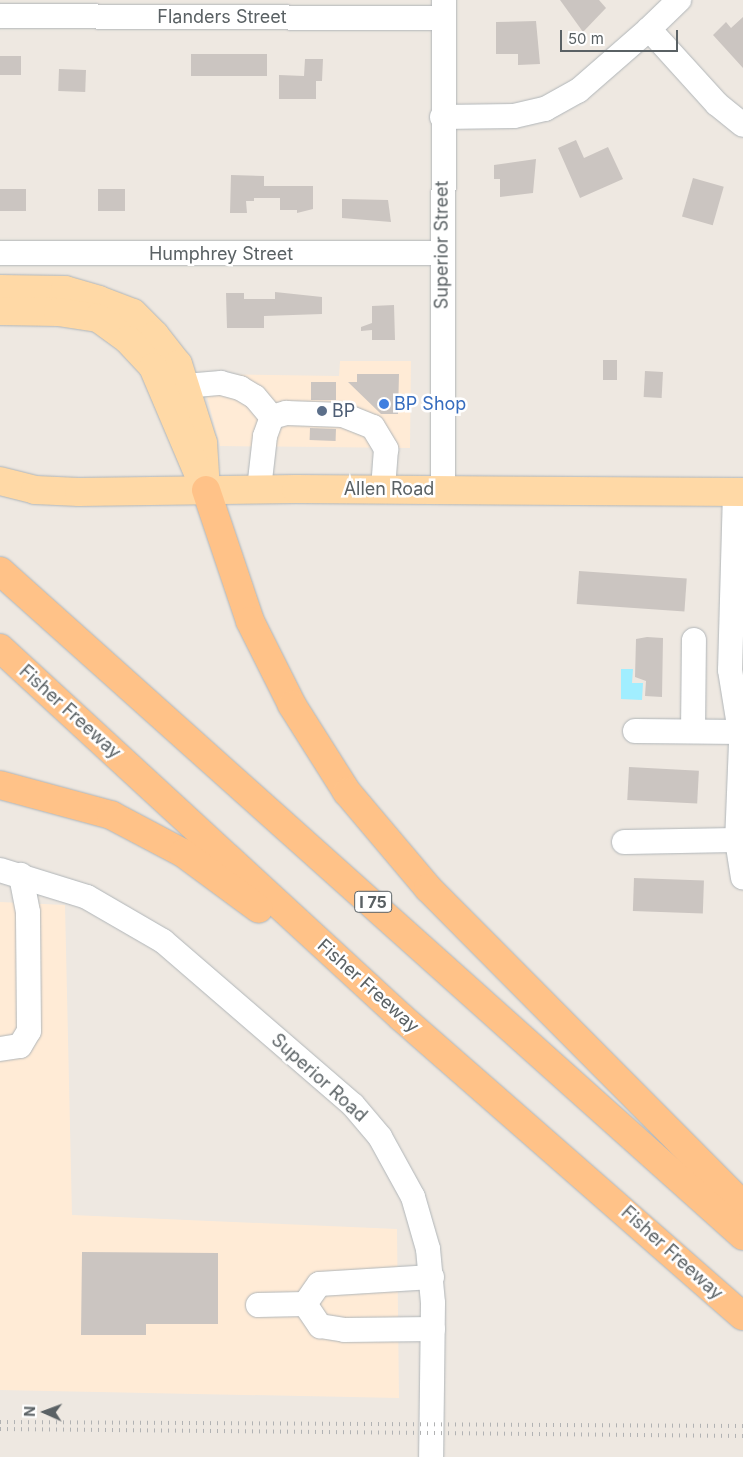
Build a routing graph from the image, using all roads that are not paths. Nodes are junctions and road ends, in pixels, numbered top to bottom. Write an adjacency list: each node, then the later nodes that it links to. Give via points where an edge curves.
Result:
1 (679, 0): 4 (street)
2 (444, 9): 3 (street, Flanders Street); 5 (street, Superior Street)
3 (0, 16)
4 (650, 29): 5 (street, via 578,91 545,108 514,116); 6 (street, via 717,104)
5 (442, 117): 8 (street, Superior Street)
6 (743, 125)
7 (0, 253): 8 (street, Humphrey Street)
8 (442, 253): 18 (street, Superior Street)
9 (0, 289): 11 (main road, via 65,290 133,313 178,364)
10 (0, 311): 16 (main road, via 58,312 98,318 128,340 153,367)
11 (185, 386): 12 (street, via 222,383 240,388 255,398); 16 (main road, via 203,443)
12 (272, 417): 14 (street, via 286,413 343,415 372,428 386,448); 17 (street, via 265,436)
13 (0, 481): 15 (main road, Allen Road)
14 (383, 489): 17 (main road, Allen Road); 18 (main road, Allen Road)
15 (35, 490): 16 (main road, Allen Road); 20 (main road, Allen Road)
16 (206, 490): 17 (main road, Allen Road); 34 (highway, via 250,621 292,705 347,792 428,888)
17 (259, 490)
18 (443, 490): 19 (main road, Allen Road)
19 (739, 492): 24 (street, via 730,670)
20 (0, 496)
21 (0, 571): 35 (highway, I 75)
22 (694, 640): 26 (street)
23 (0, 648): 32 (highway, Fisher Freeway)
24 (742, 724): 26 (street); 28 (street)
25 (635, 731): 26 (street)
26 (693, 732)
27 (0, 785): 32 (highway, via 111,815 183,853 240,892 319,960)
28 (737, 840): 29 (street); 31 (street)
29 (624, 842)
30 (11, 872): 33 (street, via 28,912 29,1032 20,1046); 36 (street, Superior Road, via 86,897 163,941 352,1105 380,1137 402,1172 421,1222)
31 (743, 878)
32 (401, 1017): 39 (highway, Fisher Freeway)
33 (0, 1049)
34 (743, 1205)
35 (743, 1236)
36 (432, 1277): 38 (street, via 319,1284); 40 (street, Superior Road)
37 (258, 1304): 38 (street)
38 (305, 1304): 40 (street, via 320,1326 344,1330)
39 (743, 1316)
40 (433, 1329): 41 (street, Superior Road)
41 (431, 1457)

